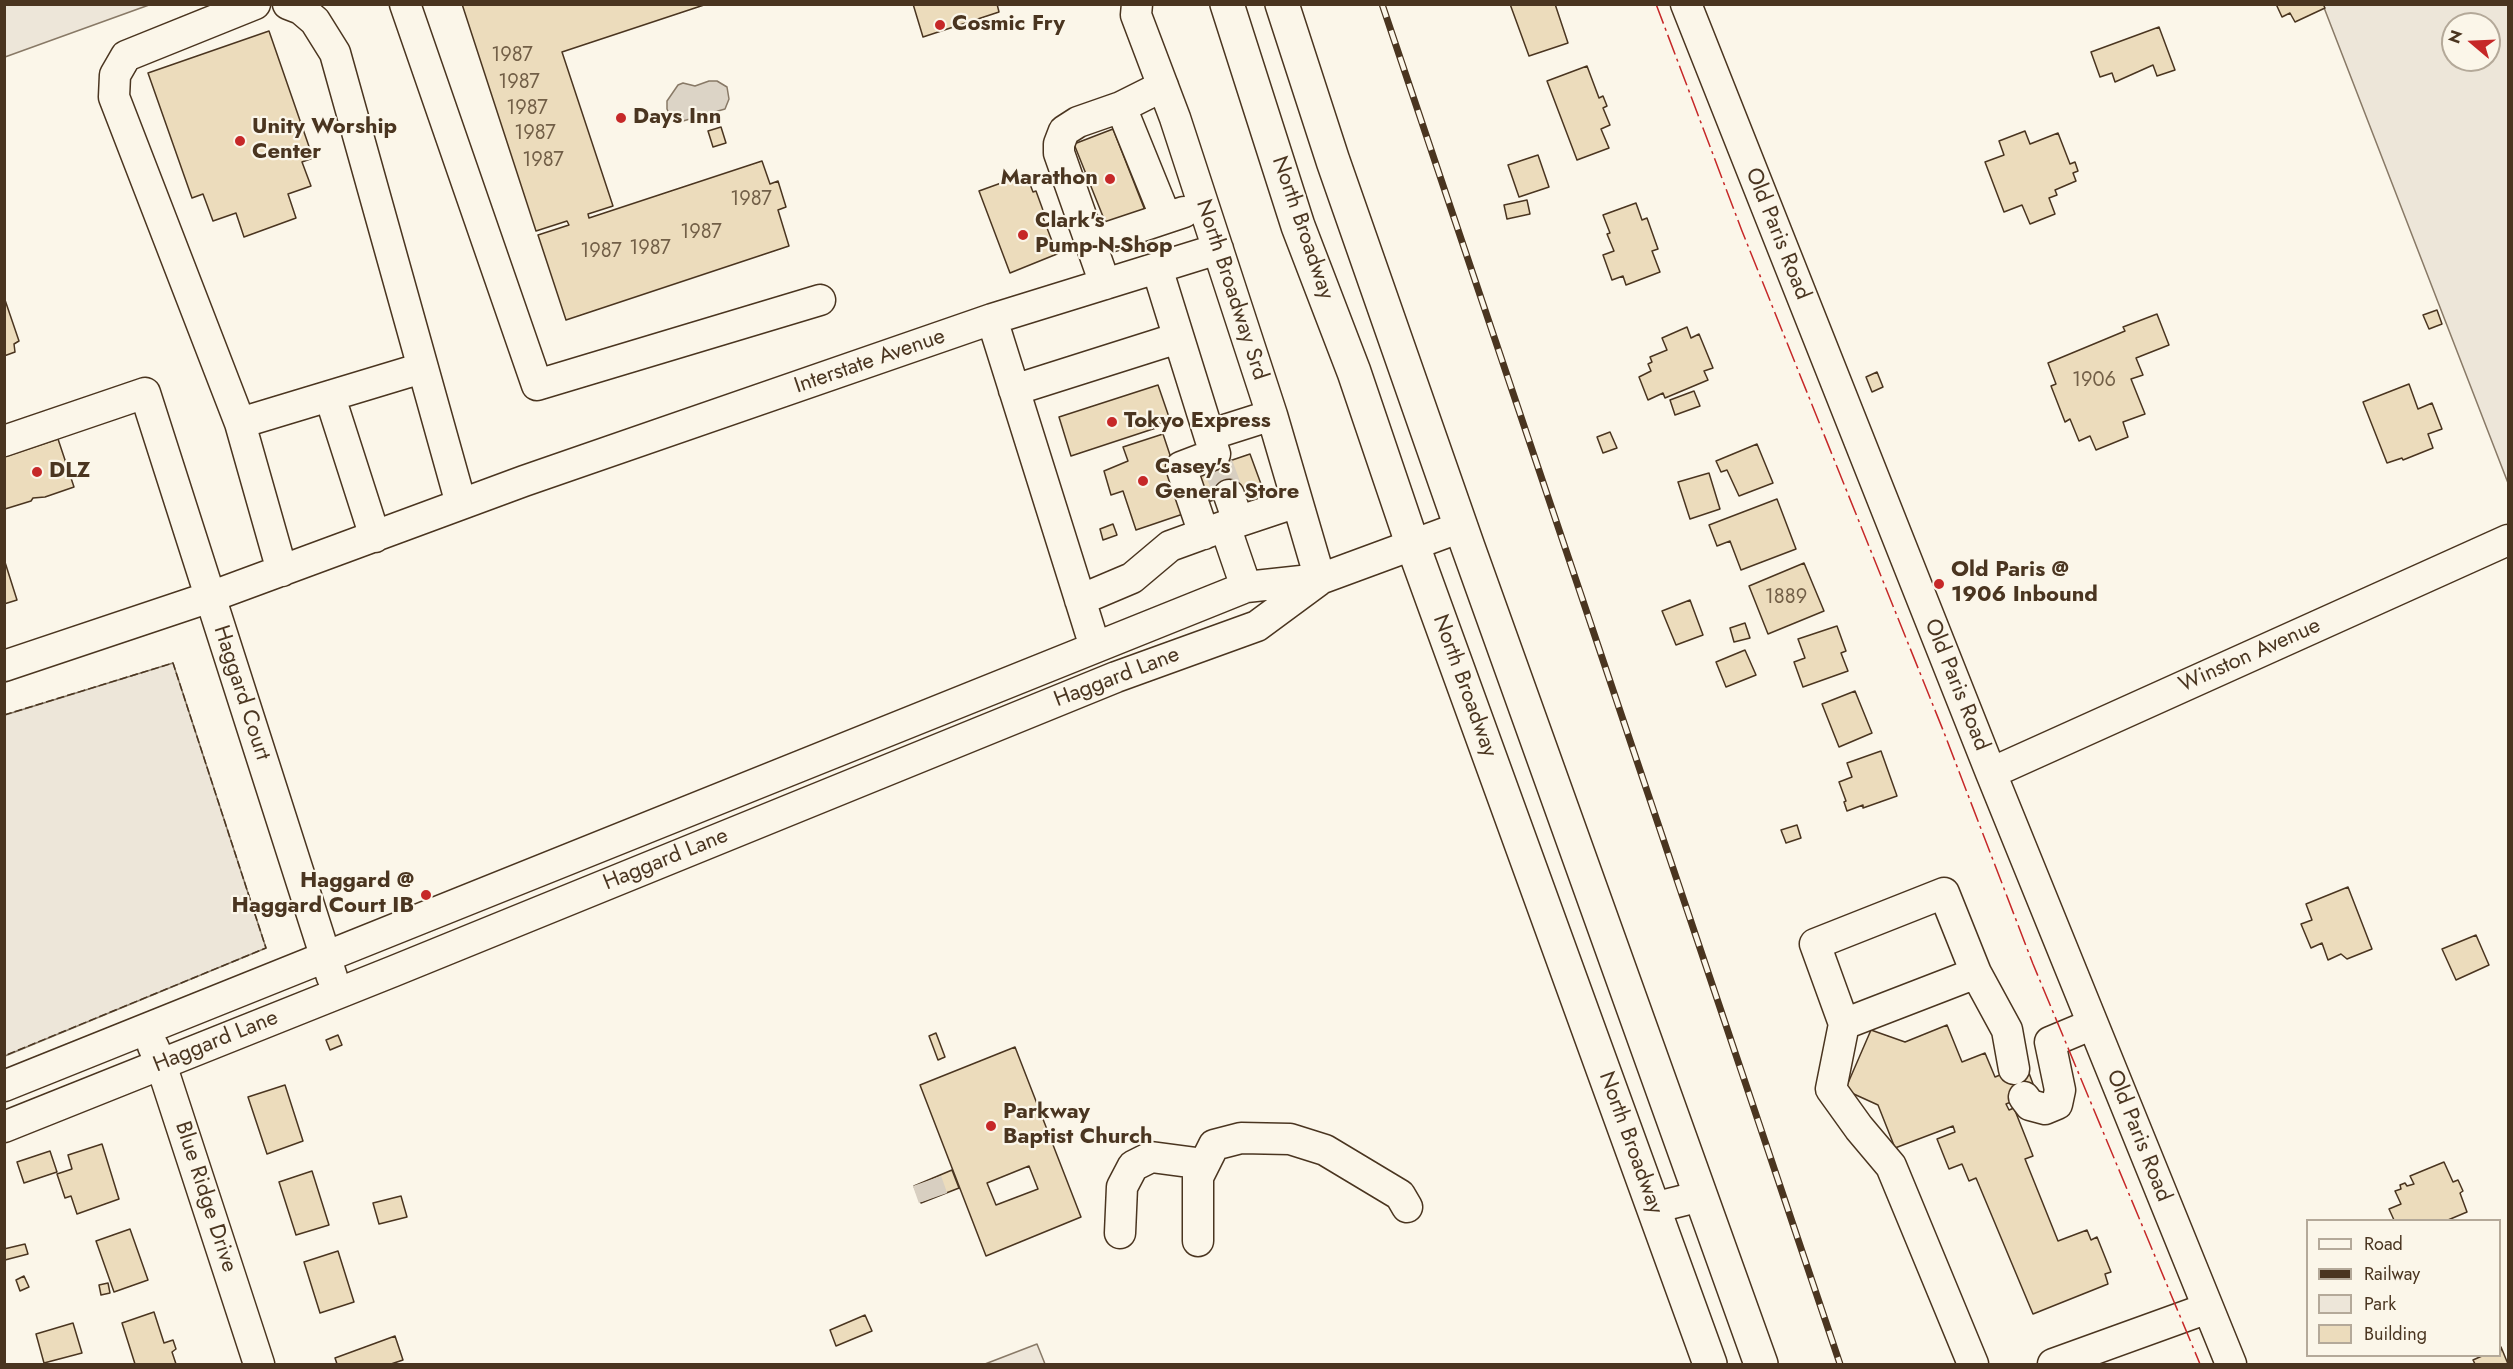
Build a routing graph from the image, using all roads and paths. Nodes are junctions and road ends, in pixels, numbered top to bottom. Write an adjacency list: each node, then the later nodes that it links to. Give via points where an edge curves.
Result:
1 (255, 4): 23 (street, via 126,56 115,75 114,97)
2 (288, 4): 19 (street, via 302,9 315,21 334,53)
3 (405, 4): 16 (street, via 537,386)
4 (1137, 4): 8 (street, North Broadway Srd, via 1136,15)
5 (1227, 4): 32 (highway, North Broadway, via 1298,226 1354,372)
6 (1282, 4): 29 (highway)
7 (1686, 4): 44 (street, Old Paris Road)
8 (1163, 86): 9 (street); 10 (street, North Broadway Srd)
9 (1121, 107): 11 (street); 12 (street, via 1078,122 1064,131 1059,144)
10 (1204, 206): 11 (street); 13 (street, North Broadway Srd)
11 (1166, 218): 12 (street)
12 (1091, 243): 15 (street)
13 (1218, 249): 14 (street, Interstate Avenue); 22 (street, North Broadway Srd)
14 (1157, 268): 15 (street, Interstate Avenue); 18 (street)
15 (1105, 284): 17 (street, Interstate Avenue)
16 (820, 300)
17 (992, 319): 20 (street); 27 (street, Interstate Avenue)
18 (1178, 338): 20 (street); 25 (street)
19 (422, 368): 21 (street); 27 (street)
20 (1014, 390): 37 (street)
21 (330, 397): 23 (street); 30 (street)
22 (1272, 415): 25 (street); 26 (street, North Broadway Srd)
23 (240, 423): 33 (street)
24 (4, 441): 36 (street, Haggard Court, via 145,393)
25 (1214, 451): 28 (street, via 1181,467)
26 (1297, 502): 28 (street); 34 (street, North Broadway Srd)
27 (461, 504): 30 (street, Interstate Avenue)
28 (1224, 519): 35 (street); 37 (street, via 1170,546 1132,578)
29 (1461, 526): 32 (street, Haggard Lane); 61 (highway)
30 (375, 537): 33 (street, Interstate Avenue)
31 (2508, 540): 44 (street, Winston Avenue)
32 (1412, 543): 34 (street, Haggard Lane); 63 (highway, North Broadway)
33 (282, 571): 36 (street, Interstate Avenue)
34 (1320, 579): 35 (street, Haggard Lane); 41 (street, Haggard Lane, via 1257,626)
35 (1246, 588): 38 (street, Haggard Lane)
36 (210, 597): 40 (street, Interstate Avenue); 49 (street, Haggard Court)
37 (1080, 600): 39 (street)
38 (1129, 634): 39 (street, Haggard Lane); 41 (street)
39 (1095, 647): 42 (street, Haggard Lane)
40 (4, 666)
41 (1141, 668): 43 (street, Haggard Lane)
42 (946, 708): 43 (street); 45 (street, Haggard Lane)
43 (959, 741): 46 (street, Haggard Lane)
44 (1991, 773): 53 (street, Old Paris Road)
45 (724, 797): 46 (street); 47 (street, Haggard Lane)
46 (738, 831): 48 (street, Haggard Lane)
47 (564, 861): 48 (street); 49 (street, Haggard Lane)
48 (578, 896): 51 (street, Haggard Lane)
49 (325, 957): 51 (street, Haggard Court); 54 (street, Haggard Lane)
50 (1976, 973): 52 (street); 52 (street, via 1944,893 1815,944); 57 (street, via 2007,1030)
51 (338, 994): 56 (street, Haggard Lane)
52 (1844, 1024): 70 (street, via 1831,1089 1892,1166)
53 (2093, 1024): 55 (street); 66 (street, Old Paris Road)
54 (145, 1030): 56 (street, Blue Ridge Drive); 58 (street, Haggard Lane)
55 (2050, 1042): 57 (street); 57 (street, via 2060,1090 2057,1104 2045,1109 2030,1105)
56 (161, 1064): 59 (street, Haggard Lane); 67 (street, Blue Ridge Drive)
57 (2017, 1074)
58 (4, 1086)
59 (4, 1126)
60 (1204, 1164): 62 (street, via 1214,1145 1241,1138 1290,1139 1325,1150 1400,1195); 64 (street, via 1151,1157 1133,1166 1122,1187); 65 (street, via 1198,1177)
61 (1701, 1196): 63 (street); 69 (highway)
62 (1407, 1207)
63 (1653, 1208): 68 (highway, North Broadway)
64 (1120, 1233)
65 (1198, 1241)
66 (2208, 1308): 71 (street); 72 (street, Old Paris Road)
67 (260, 1365)
68 (1710, 1365)
69 (1761, 1365)
70 (1973, 1365)
71 (2053, 1365)
72 (2231, 1365)

